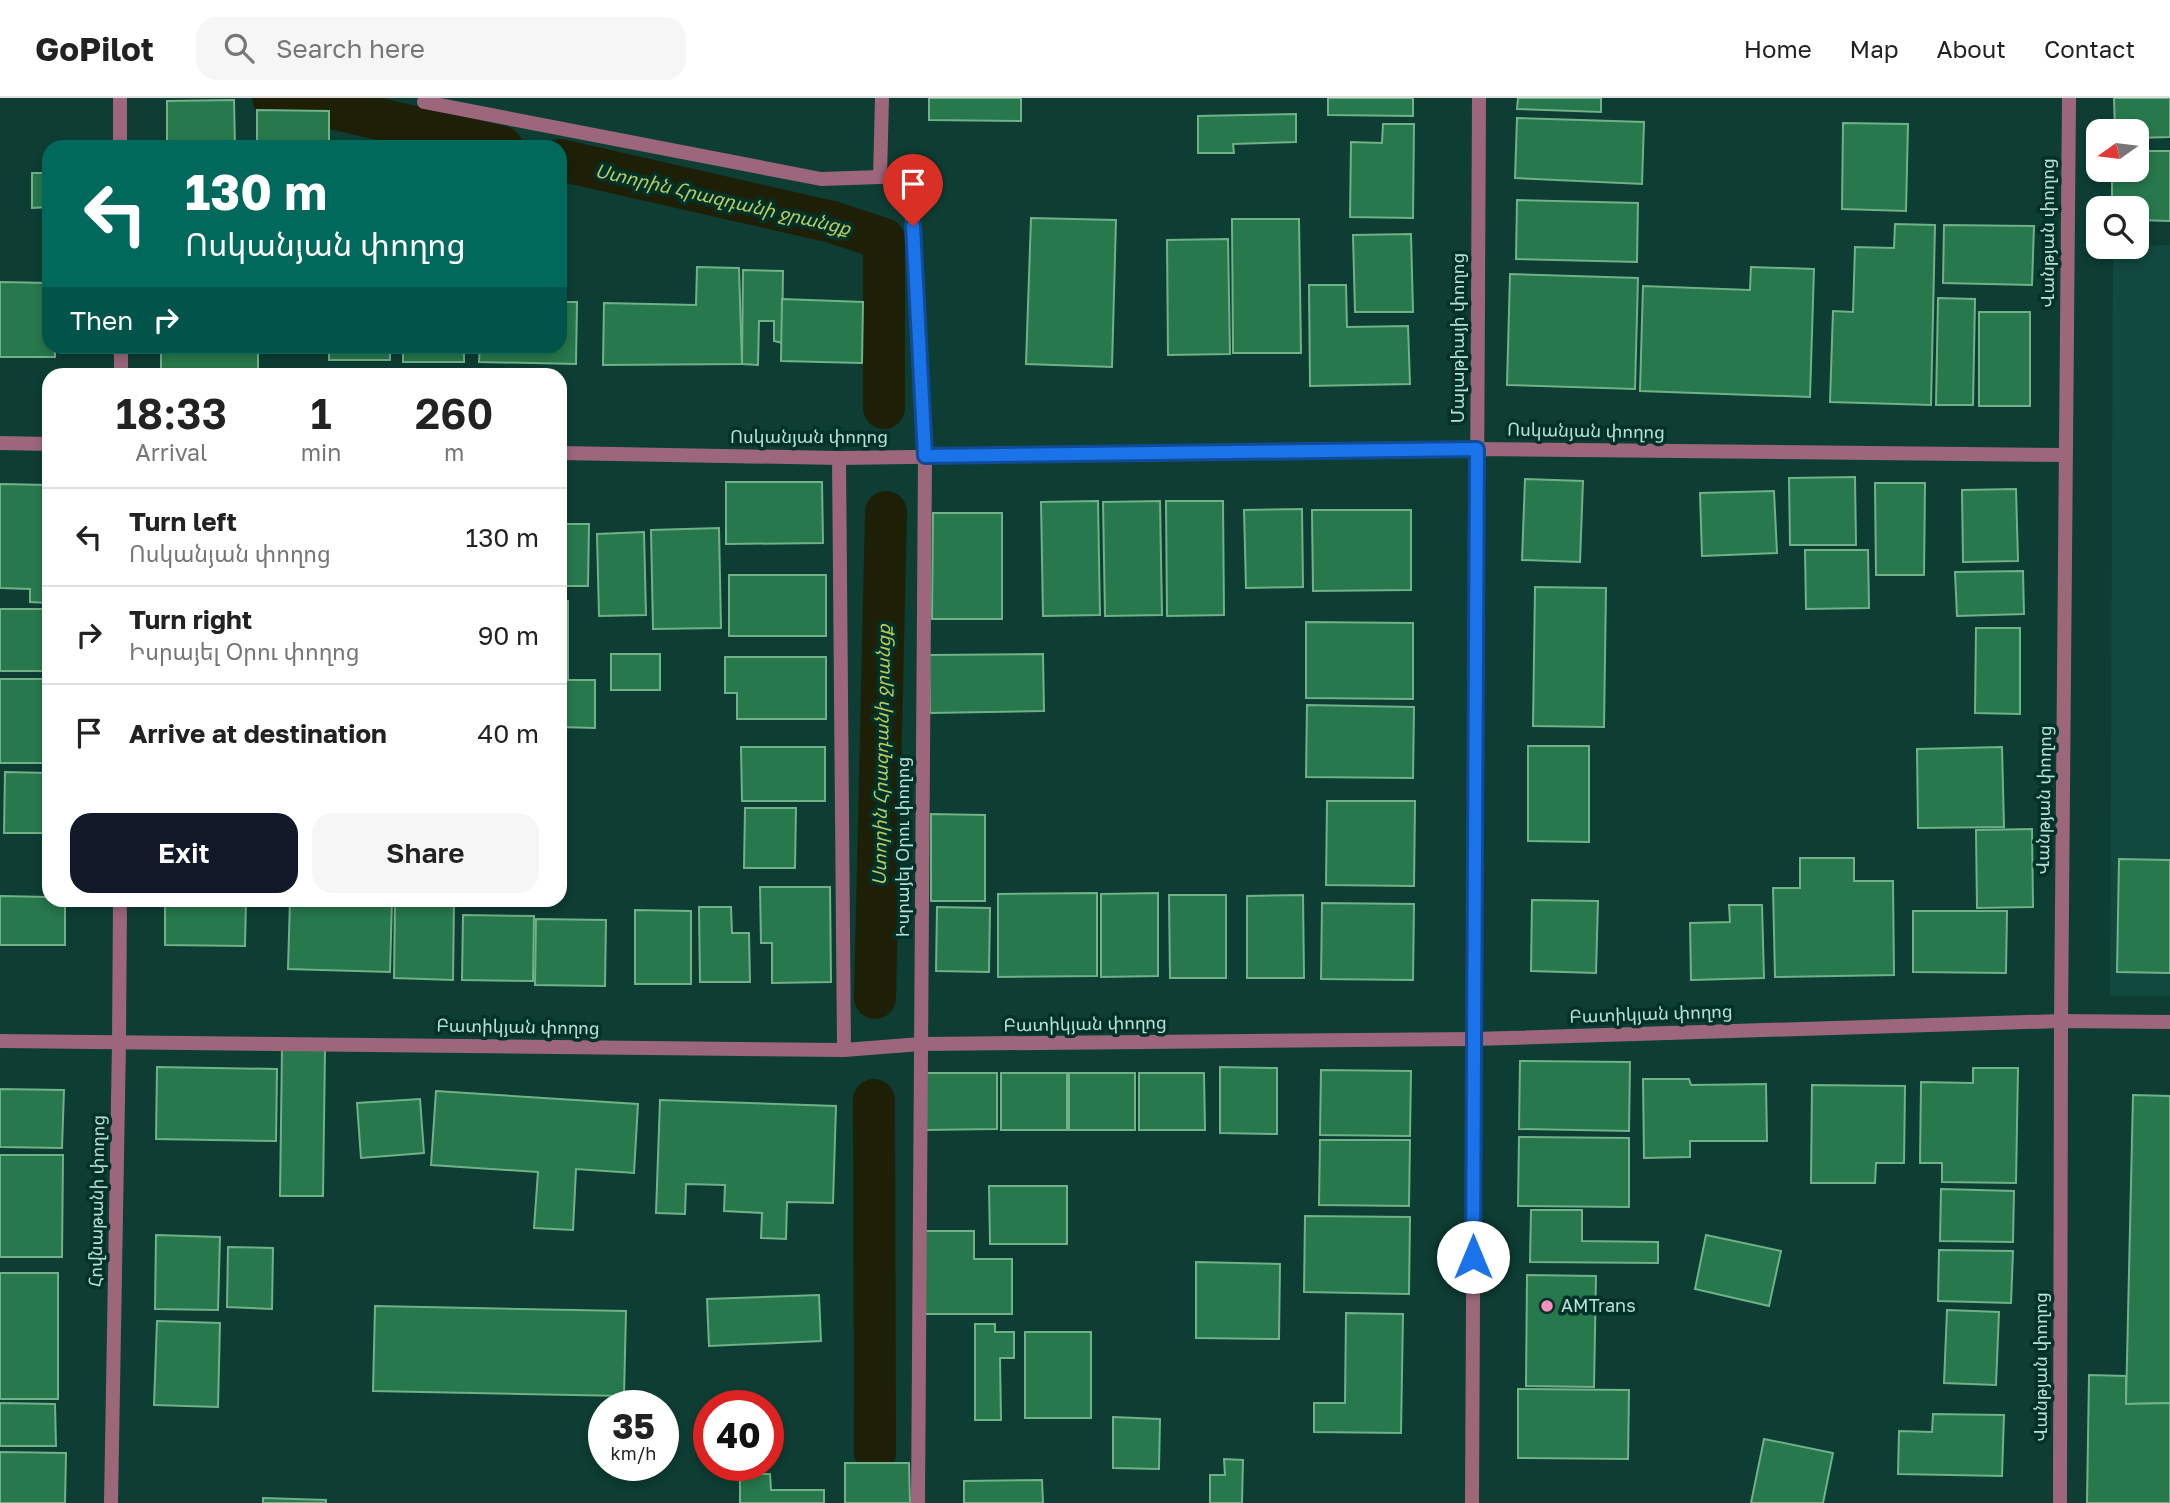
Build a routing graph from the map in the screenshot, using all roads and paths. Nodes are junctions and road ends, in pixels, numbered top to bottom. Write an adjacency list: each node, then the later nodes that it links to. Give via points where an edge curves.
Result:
1 (120, 98): 6 (street)
2 (882, 98): 7 (street)
3 (1479, 98): 10 (street, Մալաթիայի փողոց)
4 (2068, 98): 12 (street, Վանթյան փողոց)
5 (424, 102): 7 (street, via 821,179)
6 (120, 140)
7 (880, 177): 13 (street, Իսրայել Օրու փողոց, via 910,175)
8 (0, 443): 9 (street)
9 (42, 444)
10 (1477, 449): 12 (street, Ոսկանյան փողոց); 13 (street, Ոսկանյան փողոց); 18 (street, Մալաթիայի փողոց)
11 (567, 453): 14 (street, Ոսկանյան փողոց)
12 (2066, 455): 16 (street, Վանթյան փողոց)
13 (925, 456): 14 (street, Ոսկանյան փողոց); 21 (street, Իսրայել Օրու փողոց)
14 (839, 458): 22 (street)
15 (120, 907): 20 (street, Հովնաթանի փողոց)
16 (2061, 1021): 17 (street, Բատիկյան փողոց); 18 (street, Բատիկյան փողոց); 26 (street, Վանթյան փողոց)
17 (2170, 1023)
18 (1474, 1039): 21 (street, Բատիկյան փողոց); 25 (street, Մալաթիայի փողոց)
19 (0, 1041): 20 (street, Բատիկյան փողոց)
20 (119, 1042): 22 (street, Բատիկյան փողոց); 23 (street, Հովնաթանի փողոց)
21 (921, 1044): 22 (street, Բատիկյան փողոց); 24 (street, Իսրայել Օրու փողոց)
22 (844, 1050)
23 (111, 1503)
24 (918, 1503)
25 (1472, 1503)
26 (2060, 1503)

